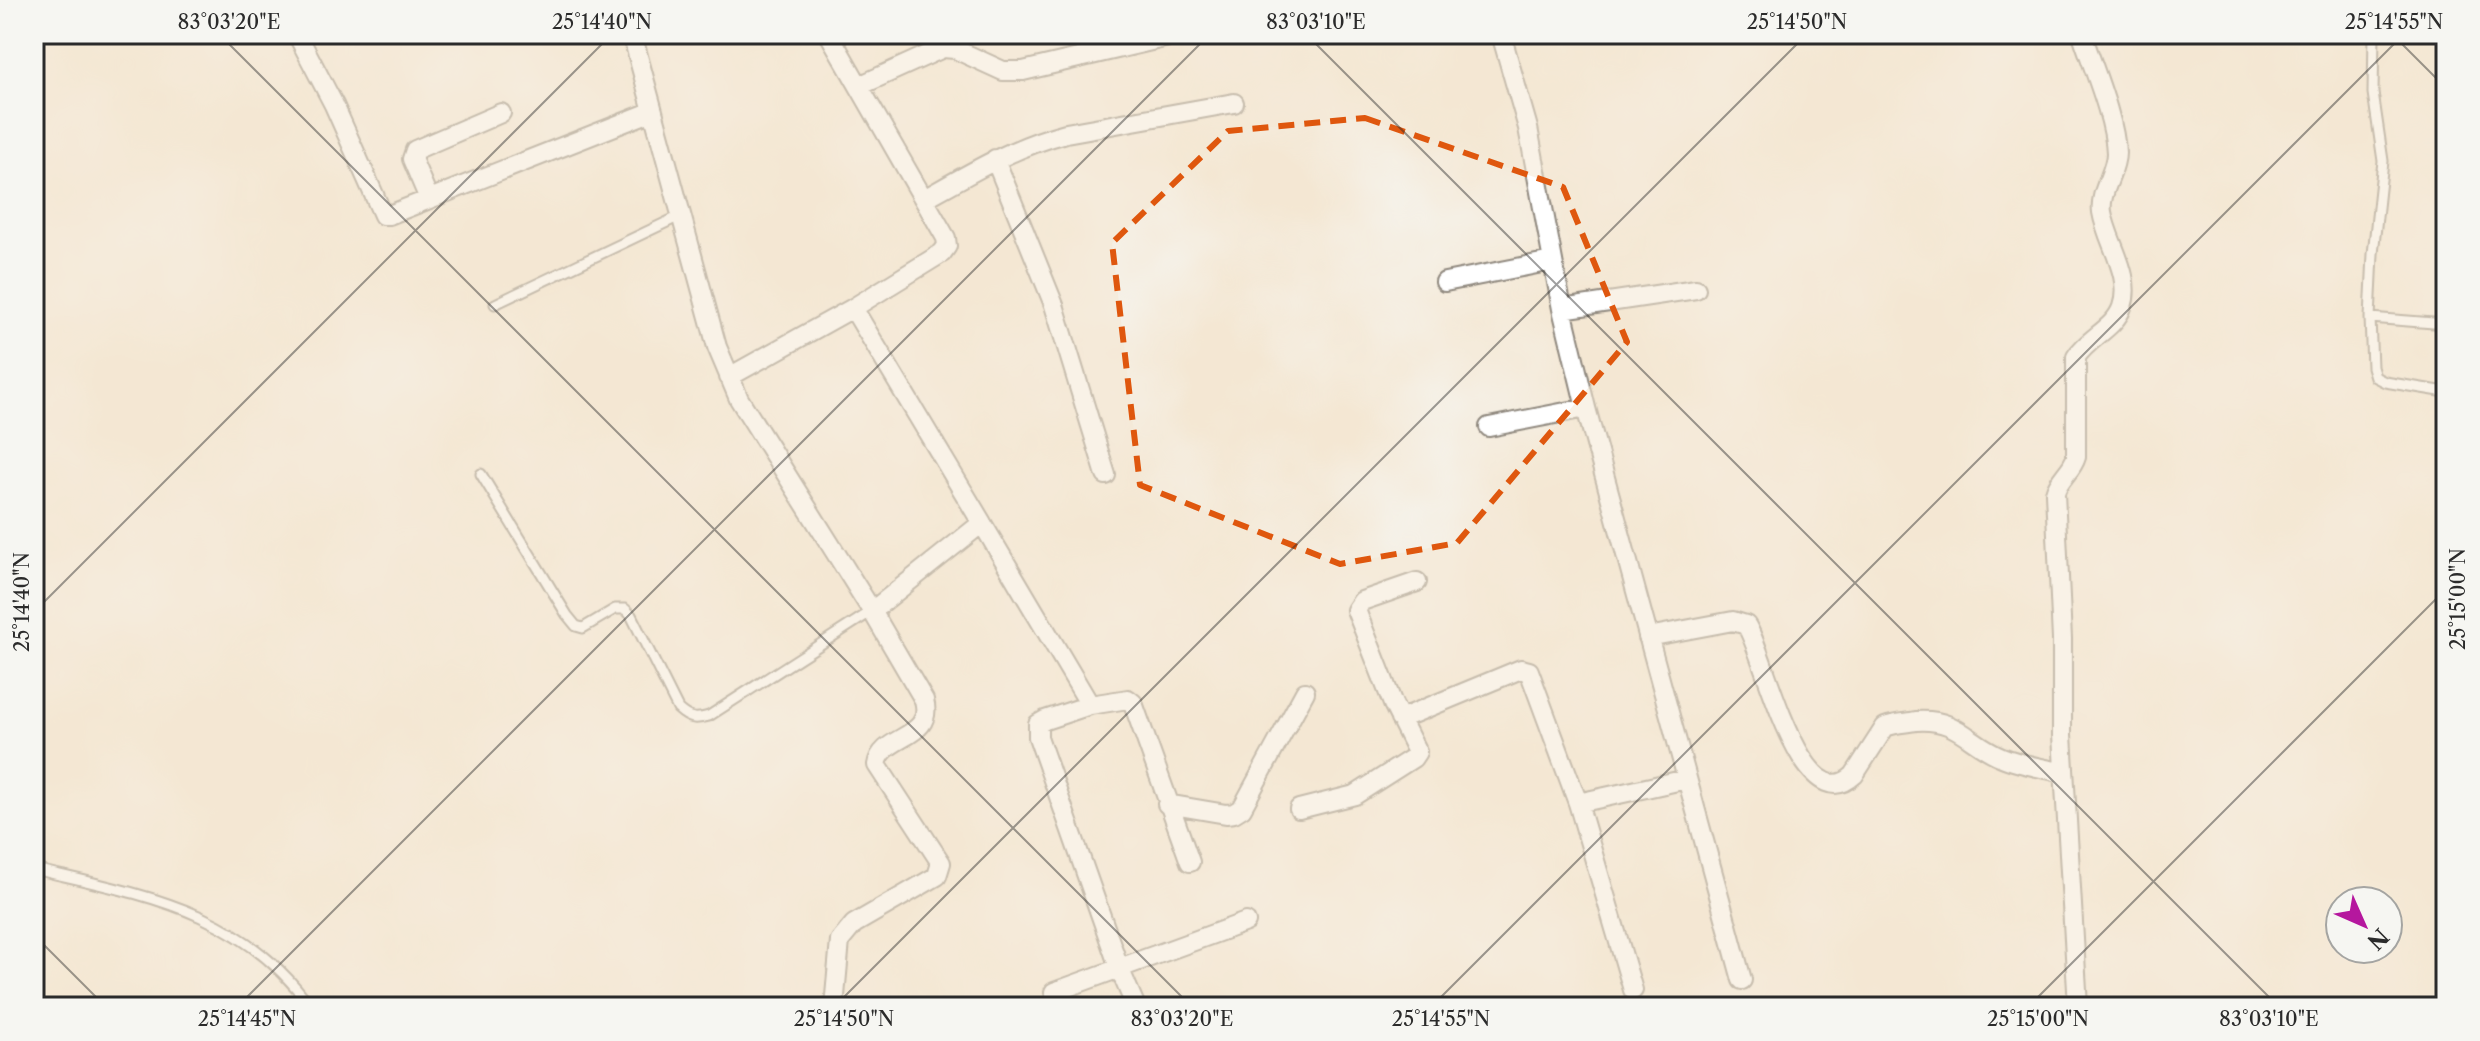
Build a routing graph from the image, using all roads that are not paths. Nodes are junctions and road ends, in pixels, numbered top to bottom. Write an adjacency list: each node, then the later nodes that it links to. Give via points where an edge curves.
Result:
1 (297, 34): 13 (street, via 383,215)
2 (632, 34): 10 (street)
3 (829, 34): 8 (street)
4 (1181, 34): 8 (street, via 1023,71 1003,71 943,48)
5 (1501, 34): 16 (street, via 1528,128)
6 (2082, 34): 37 (street, via 2113,131 2116,156 2103,215 2125,294 2118,316 2076,357 2076,457 2056,485)
7 (2374, 34): 22 (lane, via 2373,93 2383,178)
8 (859, 86): 14 (street)
9 (1234, 103): 12 (street, via 1066,133)
10 (653, 111): 13 (street); 15 (street)
11 (501, 113): 13 (street, via 415,150 412,159)
12 (995, 159): 14 (street); 29 (street, via 1054,305)
13 (429, 199)
14 (924, 199): 20 (street, via 947,246)
15 (682, 215): 19 (lane); 24 (street)
16 (1552, 261): 17 (street); 21 (street)
17 (1445, 282)
18 (1696, 289): 21 (street)
19 (495, 304)
20 (853, 308): 24 (street); 30 (street)
21 (1562, 309): 26 (street)
22 (2370, 318): 23 (lane); 25 (lane, via 2375,377)
23 (2446, 324)
24 (729, 377): 32 (street)
25 (2446, 392)
26 (1586, 408): 27 (street); 33 (street)
27 (1489, 427)
28 (481, 474): 32 (lane, via 576,626 583,628 615,609 625,609 687,717 709,716)
29 (1106, 475)
30 (982, 523): 32 (street); 35 (street)
31 (1417, 582): 36 (street, via 1362,601 1356,610)
32 (872, 611): 50 (street, via 927,711 919,727 882,752 877,765 941,870 845,932)
33 (1648, 637): 37 (street, via 1733,621 1746,625 1793,745 1823,781 1847,781 1854,775 1885,727 1931,720 1944,721 2004,758); 38 (street)
34 (1305, 692): 40 (street, via 1242,808 1226,814)
35 (1090, 705): 40 (street, via 1128,699 1133,703); 45 (street, via 1038,724 1038,737)
36 (1400, 719): 39 (street, via 1525,669); 41 (street, via 1416,747 1413,758 1355,795)
37 (2064, 773): 52 (street)
38 (1687, 779): 39 (street); 46 (street)
39 (1578, 803): 47 (street)
40 (1167, 804): 42 (street)
41 (1299, 809)
42 (1190, 862)
43 (34, 869): 49 (lane, via 159,898 214,922 256,950)
44 (1246, 922): 45 (street)
45 (1120, 970): 48 (street); 51 (street)
46 (1742, 980)
47 (1633, 990)
48 (1054, 992)
49 (311, 1007)
50 (834, 1007)
51 (1136, 1007)
52 (2078, 1007)

